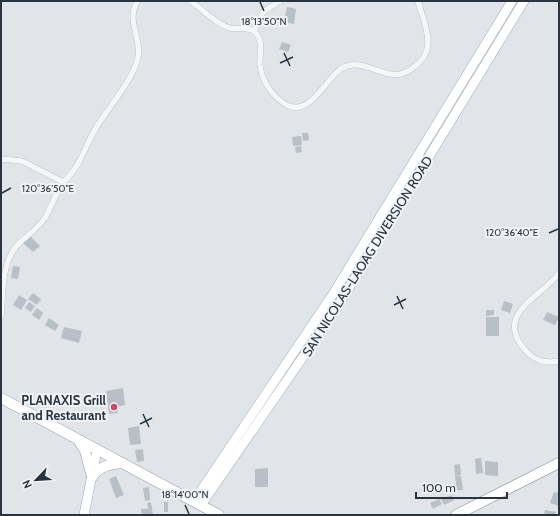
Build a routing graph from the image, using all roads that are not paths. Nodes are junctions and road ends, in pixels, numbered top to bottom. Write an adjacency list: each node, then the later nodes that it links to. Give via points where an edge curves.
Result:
1 (138, 1): 9 (street, via 133,12 139,49 136,65 96,128 77,167)
2 (190, 1): 7 (street, via 230,28)
3 (280, 1): 7 (street, via 263,12)
4 (418, 1): 7 (street, via 426,30 428,50 418,65 400,74 385,73 362,66 346,66 338,71 313,99 298,107 283,103 268,87 260,66 260,39)
5 (512, 1): 19 (main road, SAN NICOLAS-LAOAG DIVERSION ROAD, via 333,294)
6 (524, 1): 19 (main road, SAN NICOLAS-LAOAG DIVERSION ROAD, via 336,309)
7 (254, 31)
8 (1, 159): 9 (street, via 22,161)
9 (63, 182): 11 (street, via 40,225 10,257 6,270)
10 (559, 273): 12 (street, via 520,309 515,328 519,342 534,358 545,362)
11 (1, 317)
12 (559, 361)
13 (1, 398): 14 (highway)
14 (78, 440): 15 (highway); 18 (highway, via 85,451)
15 (97, 450): 16 (highway); 18 (main road)
16 (123, 463): 18 (highway, via 102,467); 19 (highway)
17 (559, 463): 22 (highway)
18 (92, 477): 20 (main road)
19 (197, 503): 21 (highway)
20 (84, 515)
21 (219, 515)
22 (456, 515)

